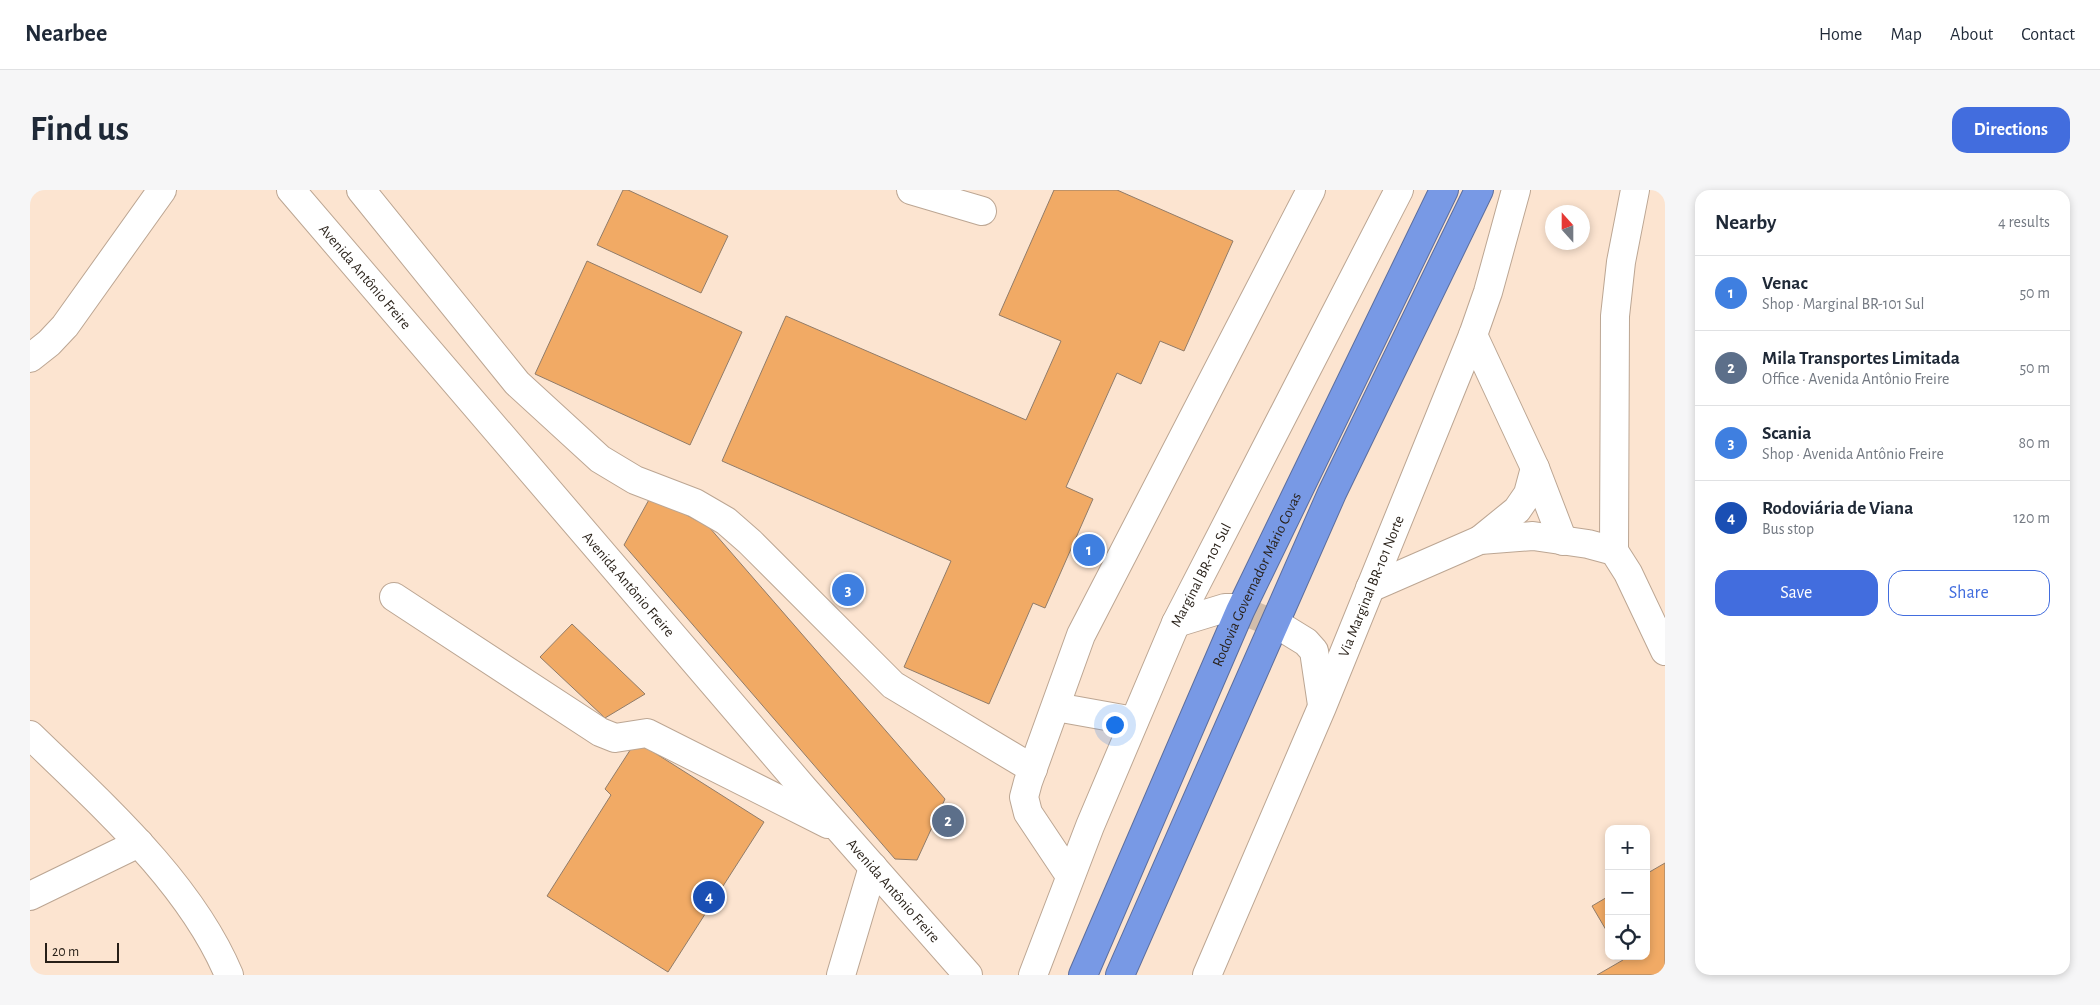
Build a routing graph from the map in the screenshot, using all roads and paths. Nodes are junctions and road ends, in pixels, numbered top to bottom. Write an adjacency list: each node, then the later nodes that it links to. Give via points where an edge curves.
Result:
1 (162, 190): 13 (street, via 65,326)
2 (291, 190): 29 (street, Avenida Antônio Freire)
3 (360, 190): 28 (street, via 517,383 600,459 635,480 695,503 726,521 893,685)
4 (911, 190): 11 (street)
5 (1310, 190): 25 (street, via 1082,635)
6 (1399, 190): 21 (street, Marginal BR-101 Sul)
7 (1444, 190): 38 (highway, Rodovia Governador Mário Covas, via 1240,610)
8 (1480, 190): 39 (highway, via 1332,492)
9 (1516, 190): 12 (street, Via Marginal BR-101 Norte)
10 (1636, 190): 17 (street, via 1615,316)
11 (982, 211)
12 (1473, 335): 14 (street); 18 (street, Via Marginal BR-101 Norte)
13 (30, 358)
14 (1535, 468): 15 (street, via 1528,494 1517,510); 16 (street)
15 (1480, 540): 16 (street, via 1533,536); 18 (street)
16 (1563, 541): 17 (street)
17 (1614, 552): 23 (street, via 1628,573)
18 (1370, 588): 24 (street, Via Marginal BR-101 Norte)
19 (394, 597): 29 (street, via 600,732 615,738 647,733)
20 (1236, 608): 21 (street, via 1225,608)
21 (1176, 624): 26 (street, Marginal BR-101 Sul)
22 (1280, 626): 24 (street, via 1306,642 1314,651)
23 (1665, 651)
24 (1322, 706): 40 (street, Via Marginal BR-101 Norte)
25 (1056, 707): 26 (street); 28 (street)
26 (1134, 721): 32 (street, Marginal BR-101 Sul)
27 (30, 735): 30 (street)
28 (1033, 769): 32 (street, via 1024,797 1028,813)
29 (842, 831): 31 (street, Avenida Antônio Freire)
30 (139, 843): 33 (street); 34 (street, via 192,911)
31 (873, 867): 35 (street); 36 (street, Avenida Antônio Freire)
32 (1070, 876): 37 (street, Marginal BR-101 Sul)
33 (30, 896)
34 (229, 975)
35 (841, 975)
36 (968, 975)
37 (1033, 975)
38 (1083, 975)
39 (1120, 975)
40 (1207, 975)

